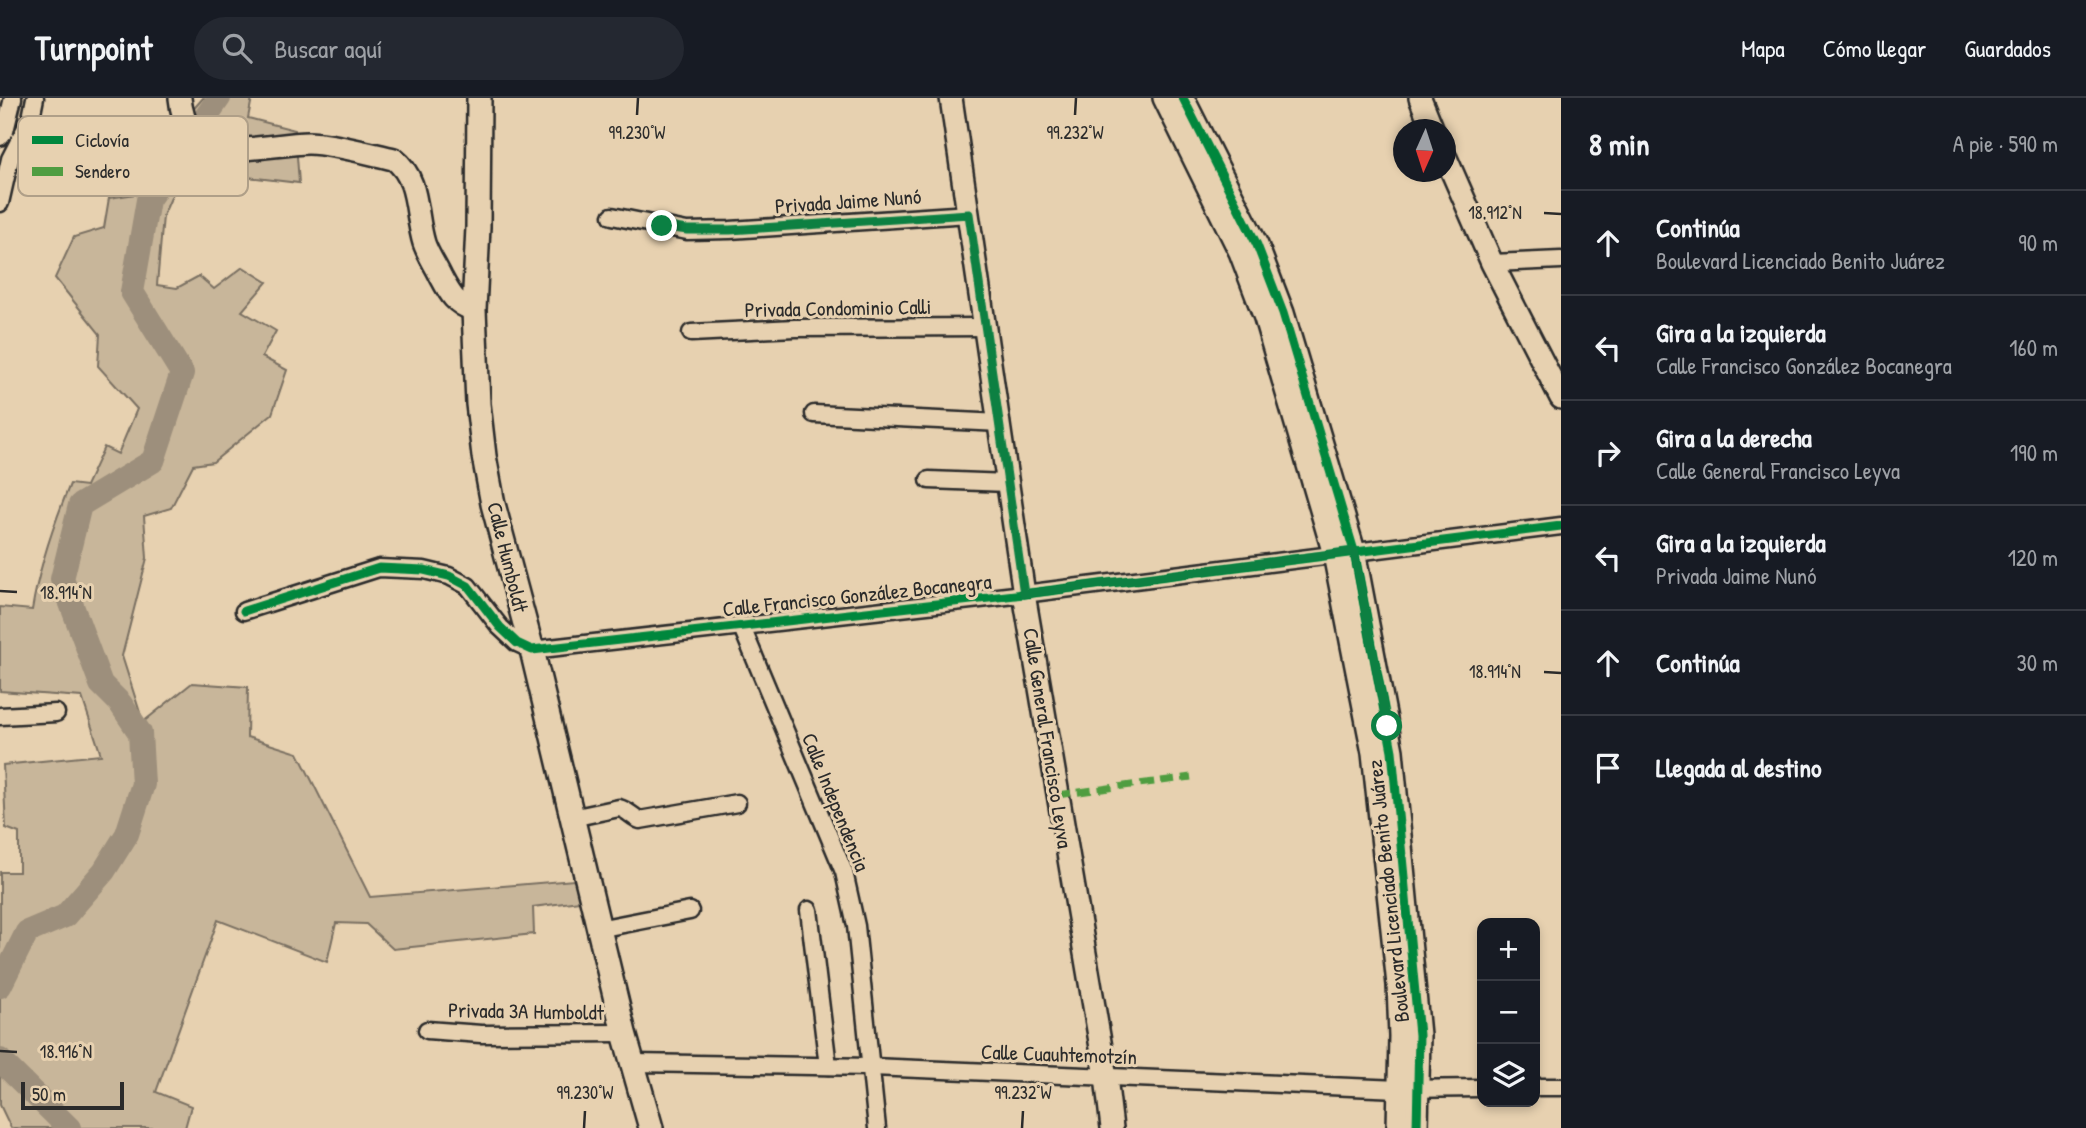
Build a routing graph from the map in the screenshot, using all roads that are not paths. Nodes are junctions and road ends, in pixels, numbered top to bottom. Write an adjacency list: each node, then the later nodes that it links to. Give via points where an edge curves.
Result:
1 (13, 98): 10 (street)
2 (35, 98): 8 (street)
3 (479, 98): 20 (main road, Calle Humboldt)
4 (951, 98): 15 (street, Calle General Francisco Leyva)
5 (1164, 98): 17 (street, Boulevard Licenciado Benito Juárez)
6 (1183, 98): 17 (street, Boulevard Licenciado Benito Juárez)
7 (1420, 98): 9 (street)
8 (31, 116)
9 (1429, 119)
10 (0, 137)
11 (18, 143): 14 (street)
12 (248, 149): 20 (street, via 310,143 394,159 412,180 425,245 452,296)
13 (1456, 181): 19 (street)
14 (0, 203)
15 (969, 214): 16 (street, Privada Jaime Nunó, via 730,230 687,230); 21 (street, Calle General Francisco Leyva)
16 (612, 216)
17 (1249, 249): 29 (street, Boulevard Licenciado Benito Juárez, via 1265,318)
18 (1561, 260): 19 (street)
19 (1492, 262): 23 (street)
20 (474, 310): 33 (main road, Calle Humboldt, via 484,456)
21 (987, 327): 22 (street, Privada Condominio Calli); 25 (street, Calle General Francisco Leyva)
22 (691, 333)
23 (1561, 398)
24 (814, 414): 25 (street)
25 (1001, 423): 27 (street, Calle General Francisco Leyva)
26 (929, 480): 27 (street)
27 (1009, 483): 30 (street, Calle General Francisco Leyva)
28 (1561, 526): 29 (street, Calle Francisco González Bocanegra)
29 (1344, 553): 30 (street, Calle Francisco González Bocanegra); 50 (street, Boulevard Licenciado Benito Juárez, via 1371,741)
30 (1024, 594): 32 (street, Calle Francisco González Bocanegra); 46 (street, Calle General Francisco Leyva)
31 (244, 611): 33 (street, via 379,568 424,570 468,586 500,627)
32 (741, 625): 33 (street, Calle Francisco González Bocanegra); 45 (street, Calle Independencia, via 844,872 856,926)
33 (531, 650): 37 (main road, Calle Humboldt)
34 (56, 713): 35 (street)
35 (0, 716)
36 (737, 803): 37 (street, via 640,820 619,808)
37 (572, 818): 40 (main road, Calle Humboldt)
38 (809, 910): 44 (street)
39 (690, 911): 40 (street)
40 (598, 929): 42 (main road, Calle Humboldt)
41 (427, 1030): 42 (street, Privada 3A Humboldt)
42 (624, 1033): 43 (main road, Calle Humboldt)
43 (634, 1063): 44 (street, Calle Cuauhtemotzín); 51 (main road, Calle Humboldt)
44 (828, 1066): 45 (street, Calle Cuauhtemotzín)
45 (872, 1067): 46 (street, Calle Cuauhtemotzín); 52 (street, Calle Independencia)
46 (1106, 1077): 50 (street, Calle Cuauhtemotzín); 53 (street, Calle General Francisco Leyva)
47 (1540, 1087): 48 (street)
48 (1561, 1087)
49 (1477, 1088): 50 (street, Calle Cuauhtemotzín)
50 (1409, 1089): 54 (street, Boulevard Licenciado Benito Juárez); 55 (street, Boulevard Licenciado Benito Juárez)
51 (651, 1128)
52 (877, 1128)
53 (1112, 1128)
54 (1398, 1128)
55 (1417, 1128)

